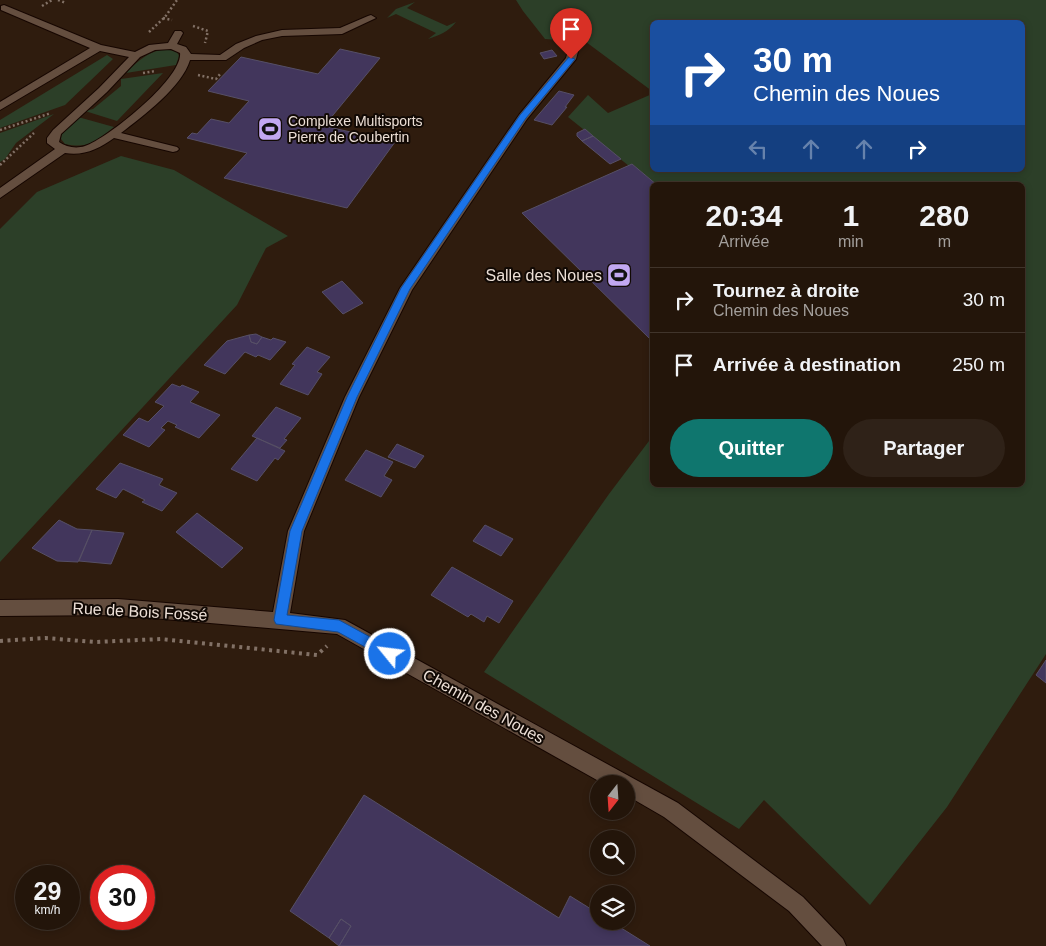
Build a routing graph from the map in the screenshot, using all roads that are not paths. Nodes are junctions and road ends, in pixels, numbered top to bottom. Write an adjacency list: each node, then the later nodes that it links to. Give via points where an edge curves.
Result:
1 (4, 8): 6 (street)
2 (371, 18): 8 (street, via 342,31 270,35 250,41 222,58)
3 (178, 27): 5 (street)
4 (575, 44): 15 (street, via 571,59 523,117 406,288 352,397 296,531)
5 (171, 46): 7 (street, via 153,47); 8 (street, via 182,50)
6 (98, 48): 7 (street); 9 (street)
7 (136, 55): 11 (street, via 53,138 54,143)
8 (186, 57): 10 (street, via 154,100)
9 (0, 107)
10 (114, 134): 11 (street, via 91,148); 12 (street)
11 (64, 149): 13 (street)
12 (173, 149)
13 (0, 194)
14 (0, 608): 15 (street, Rue de Bois Fossé, via 118,606)
15 (280, 620): 16 (street, Chemin des Noues, via 339,626)
16 (607, 775)
17 (635, 790): 18 (street, Chemin des Noues, via 671,810 796,904)
18 (836, 946)

